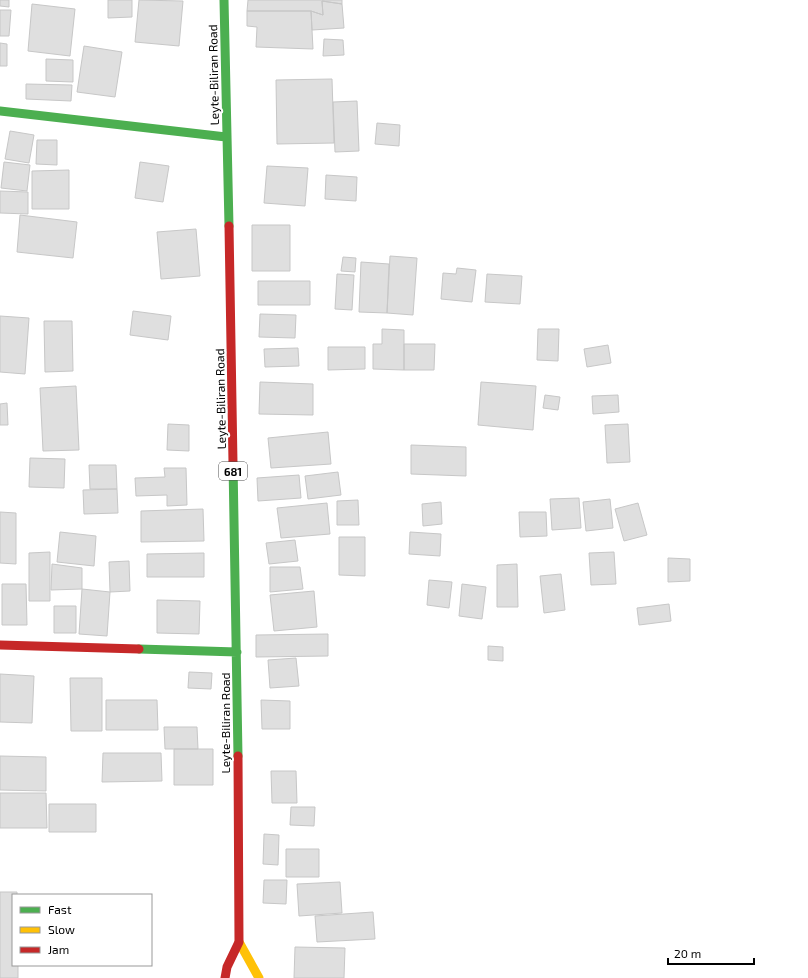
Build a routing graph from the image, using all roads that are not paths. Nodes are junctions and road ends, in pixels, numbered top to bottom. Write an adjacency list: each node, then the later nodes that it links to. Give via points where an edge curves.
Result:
1 (224, 0): 3 (main road, Leyte-Biliran Road / 681)
2 (0, 111): 3 (main road)
3 (226, 137): 5 (main road, Leyte-Biliran Road / 681)
4 (0, 645): 5 (main road)
5 (237, 652): 6 (main road, Leyte-Biliran Road / 681)
6 (239, 942): 7 (main road, Leyte-Biliran Road / 681, via 227,967); 8 (main road, Leyte-Biliran Road / 681)
7 (225, 978)
8 (259, 978)

